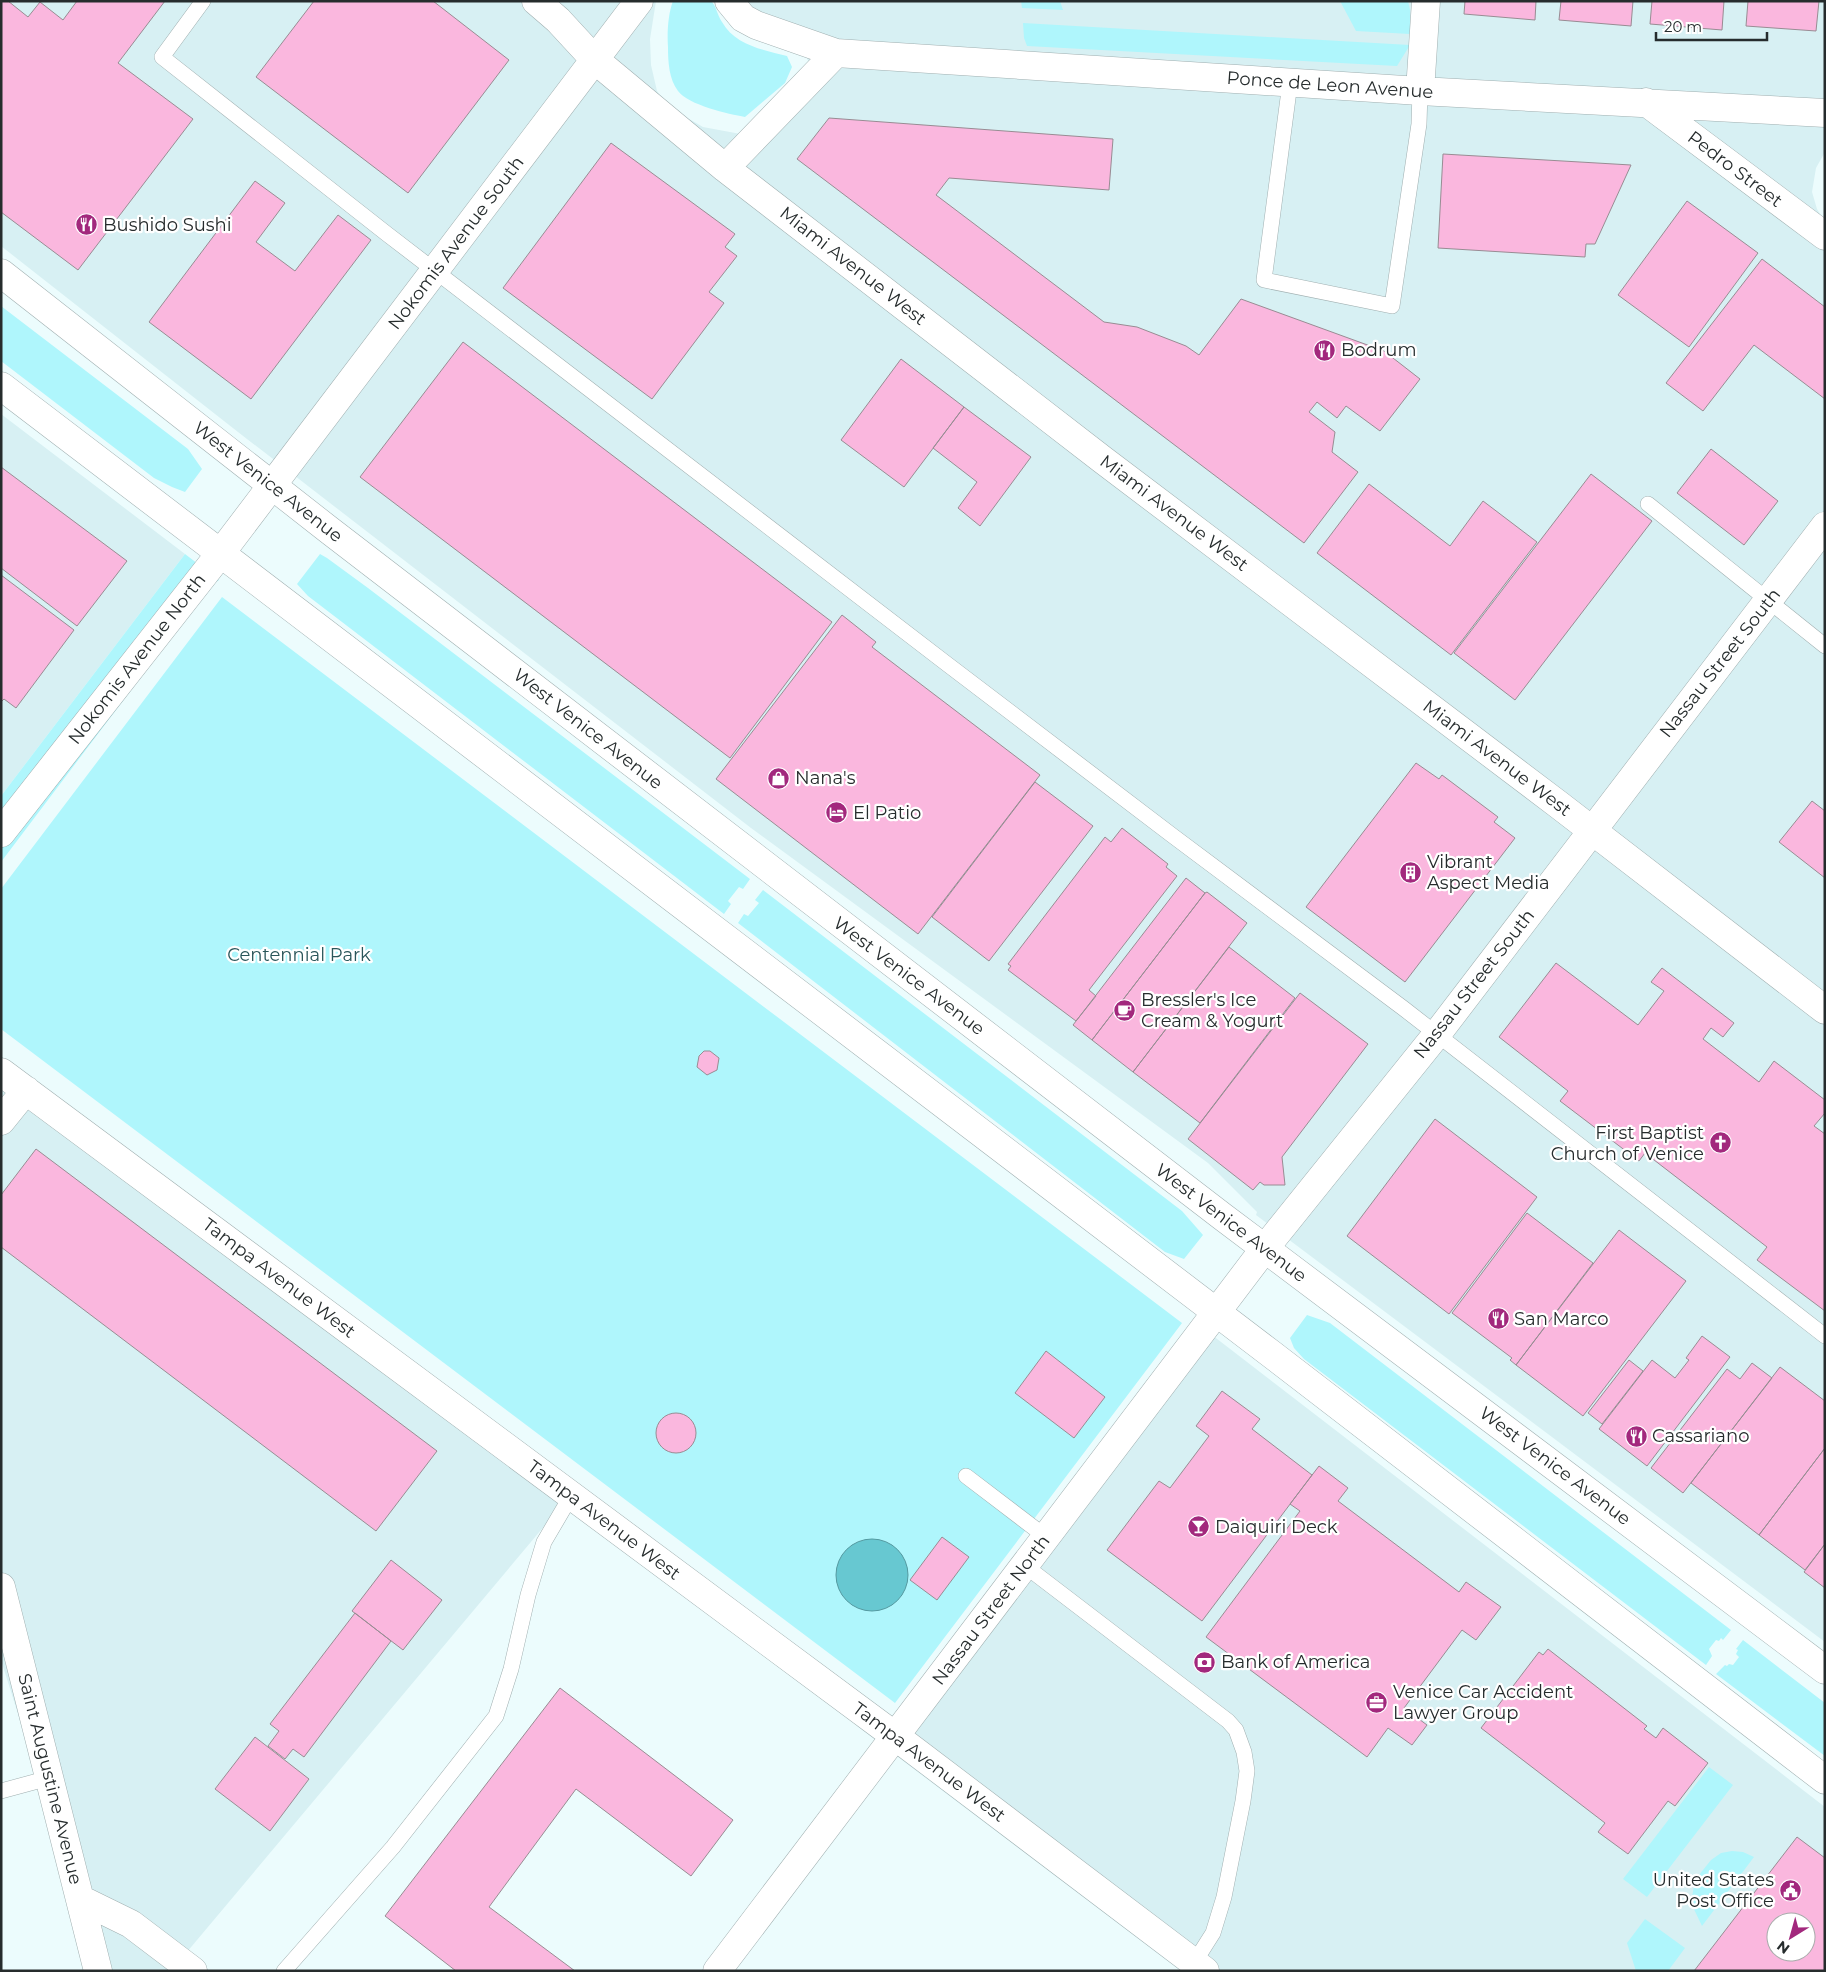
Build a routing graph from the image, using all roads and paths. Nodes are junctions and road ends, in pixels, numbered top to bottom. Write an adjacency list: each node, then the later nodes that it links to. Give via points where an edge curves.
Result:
1 (203, 1): 14 (lane, via 162,57)
2 (536, 1): 7 (street, Miami Avenue West)
3 (639, 1): 7 (street, Nokomis Avenue South)
4 (729, 1): 6 (street, Ponce de Leon Avenue, via 743,18 756,25)
5 (1426, 1): 9 (street)
6 (836, 53): 8 (street, Ponce de Leon Avenue); 12 (street)
7 (594, 59): 12 (street, Miami Avenue West); 14 (street, Nokomis Avenue South)
8 (1290, 83): 9 (street, Ponce de Leon Avenue); 9 (lane, via 1264,280 1392,306 1419,124)
9 (1420, 91): 10 (street, Ponce de Leon Avenue)
10 (1646, 102): 11 (street, Ponce de Leon Avenue); 13 (street, Pedro Street)
11 (1825, 113)
12 (725, 168): 23 (street, Miami Avenue West, via 1102,460)
13 (1825, 236)
14 (435, 270): 17 (street, Nokomis Avenue South); 26 (lane, via 1173,836)
15 (1, 273): 17 (street, West Venice Avenue)
16 (1, 386): 20 (street)
17 (272, 485): 20 (street, Nokomis Avenue North); 30 (street, West Venice Avenue)
18 (1648, 504): 21 (lane)
19 (1825, 526): 21 (street, Nassau Street South)
20 (220, 554): 24 (street, Nokomis Avenue North); 31 (street)
21 (1768, 601): 22 (lane); 23 (street, Nassau Street South)
22 (1825, 646)
23 (1592, 830): 25 (street, Miami Avenue West); 26 (street, Nassau Street South)
24 (1, 833)
25 (1825, 1010)
26 (1437, 1034): 30 (street, Nassau Street South); 32 (lane)
27 (1, 1072): 28 (street, Tampa Avenue West)
28 (26, 1090): 29 (street); 34 (street, Tampa Avenue West)
29 (1, 1121)
30 (1265, 1248): 31 (street, Nassau Street North); 38 (street, West Venice Avenue)
31 (1216, 1312): 35 (street, Nassau Street North); 41 (street)
32 (1825, 1336)
33 (966, 1476): 35 (lane)
34 (571, 1496): 39 (street, Tampa Avenue West); 47 (lane, via 544,1542 528,1595 512,1669 496,1716 393,1847)
35 (1046, 1537): 36 (street, Nassau Street North)
36 (1024, 1566): 39 (street, Nassau Street North); 44 (lane, via 1236,1730 1247,1771 1243,1801 1224,1898)
37 (1, 1587): 40 (street, Saint Augustine Avenue)
38 (1825, 1670)
39 (895, 1736): 44 (street, Tampa Avenue West); 48 (street, Nassau Street North)
40 (50, 1778): 42 (lane); 43 (street, Saint Augustine Avenue)
41 (1825, 1780)
42 (1, 1791)
43 (80, 1899): 45 (street, Saint Augustine Avenue); 46 (street, via 131,1924)
44 (1200, 1967)
45 (98, 1971)
46 (193, 1971)
47 (284, 1971)
48 (717, 1971)

